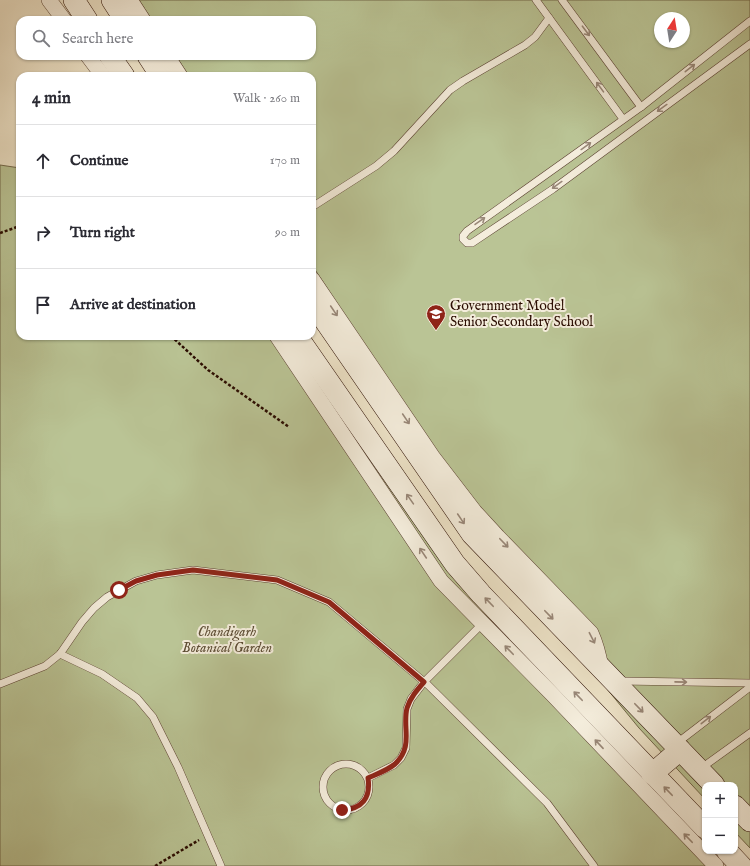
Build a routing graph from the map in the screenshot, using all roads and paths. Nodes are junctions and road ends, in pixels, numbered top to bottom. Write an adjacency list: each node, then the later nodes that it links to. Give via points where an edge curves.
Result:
1 (49, 0): 7 (street)
2 (74, 0): 8 (main road)
3 (112, 0): 9 (main road)
4 (130, 0): 10 (street)
5 (536, 0): 11 (lane)
6 (562, 0): 22 (lane, one-way to 22)
7 (61, 16)
8 (84, 16)
9 (122, 16)
10 (140, 16)
11 (549, 18): 23 (lane, one-way to 11); 24 (lane, via 525,45 450,90 394,151 376,166)
12 (750, 21): 22 (lane, one-way to 12)
13 (750, 44): 23 (lane, one-way to 23, via 553,189 472,243 465,241 463,236 466,230)
14 (91, 60): 18 (street)
15 (113, 60): 19 (main road)
16 (151, 60): 20 (main road)
17 (170, 60): 21 (street)
18 (100, 72)
19 (121, 72)
20 (158, 72)
21 (177, 72)
22 (641, 107): 23 (lane)
23 (623, 119)
24 (316, 204)
25 (16, 227): 26 (path)
26 (0, 233)
27 (316, 284): 35 (street, one-way to 35, via 432,456 471,506 591,633)
28 (316, 308): 35 (main road, one-way to 35, via 472,534)
29 (175, 340): 32 (path, via 208,370)
30 (280, 340): 33 (street, one-way to 30, via 441,581)
31 (300, 340): 43 (main road, one-way to 31, via 455,564)
32 (289, 427)
33 (483, 623): 36 (lane); 54 (street, one-way to 33)
34 (60, 654): 36 (lane, via 82,622 107,597 136,581 193,570 277,580 329,602); 38 (lane, via 45,666); 49 (lane, via 102,674 137,698 153,717)
35 (607, 675): 37 (lane, one-way to 37); 41 (main road, one-way to 41)
36 (424, 682): 44 (lane, via 407,709 406,748 401,758 394,765); 53 (lane, via 547,803)
37 (750, 683)
38 (0, 684)
39 (750, 687): 41 (lane, one-way to 39)
40 (750, 732): 42 (lane)
41 (678, 747): 42 (main road); 43 (main road)
42 (699, 770): 45 (main road)
43 (652, 774): 48 (main road, one-way to 43)
44 (368, 778): 44 (lane, via 368,794 358,807 342,810 328,802 324,795 322,788 326,774 337,765 352,764 359,767)
45 (711, 782)
46 (738, 809): 47 (main road)
47 (750, 821)
48 (702, 825)
49 (207, 834): 51 (path); 52 (lane)
50 (730, 854): 55 (main road)
51 (155, 866)
52 (221, 866)
53 (594, 866)
54 (716, 866)
55 (742, 866)

